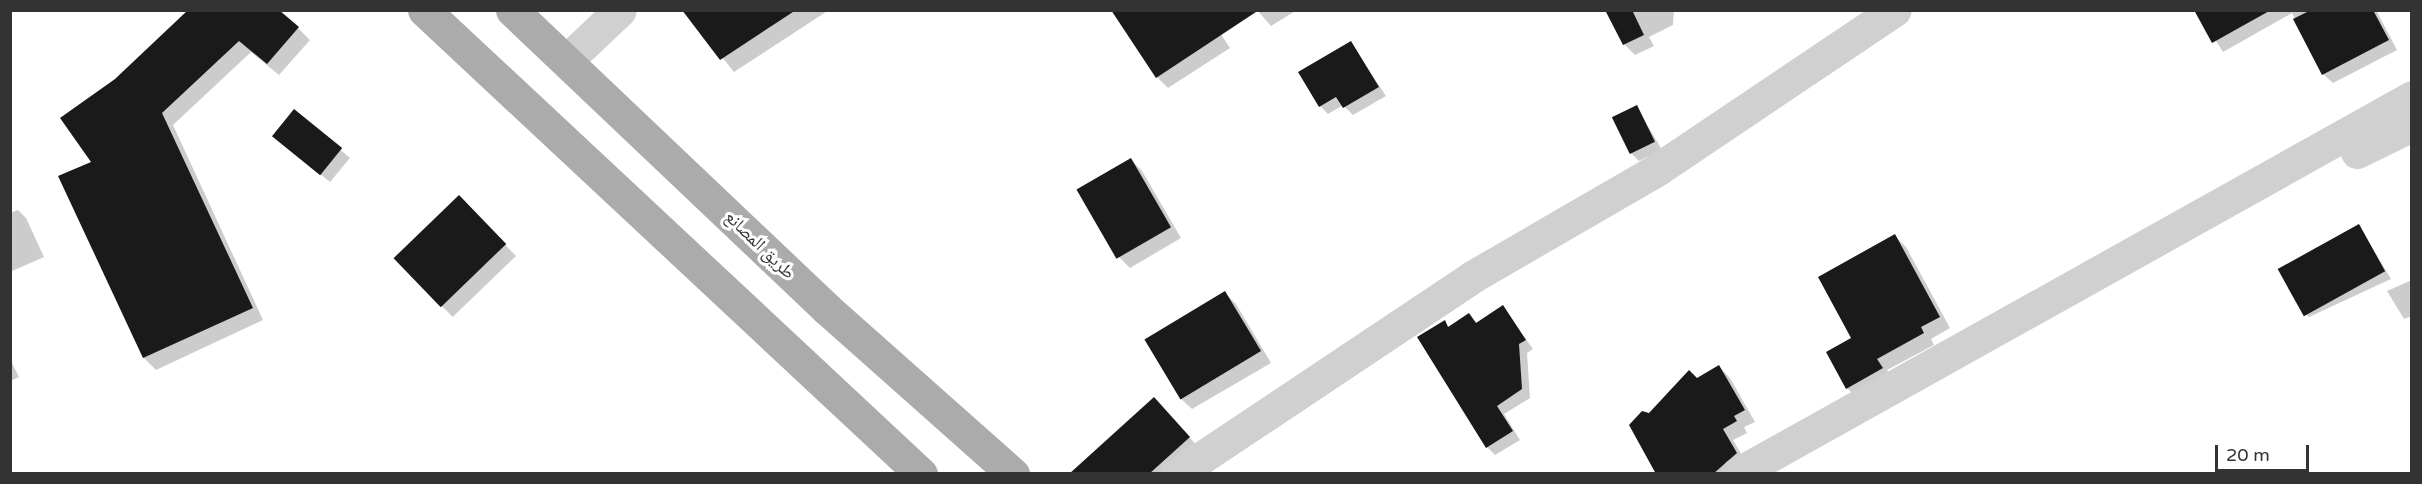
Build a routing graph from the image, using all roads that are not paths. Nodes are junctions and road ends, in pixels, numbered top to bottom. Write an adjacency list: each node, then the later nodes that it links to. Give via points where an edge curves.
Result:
1 (424, 10): 8 (main road)
2 (512, 10): 5 (main road, طريق المصانع)
3 (620, 10): 5 (street)
4 (1895, 10): 10 (street, via 1658,169 1407,319)
5 (566, 61): 9 (main road, طريق المصانع, via 827,309)
6 (2412, 97): 11 (street)
7 (2412, 125): 12 (street, via 2188,243)
8 (921, 474)
9 (1013, 474)
10 (1177, 474)
11 (1737, 474)
12 (1775, 474)

